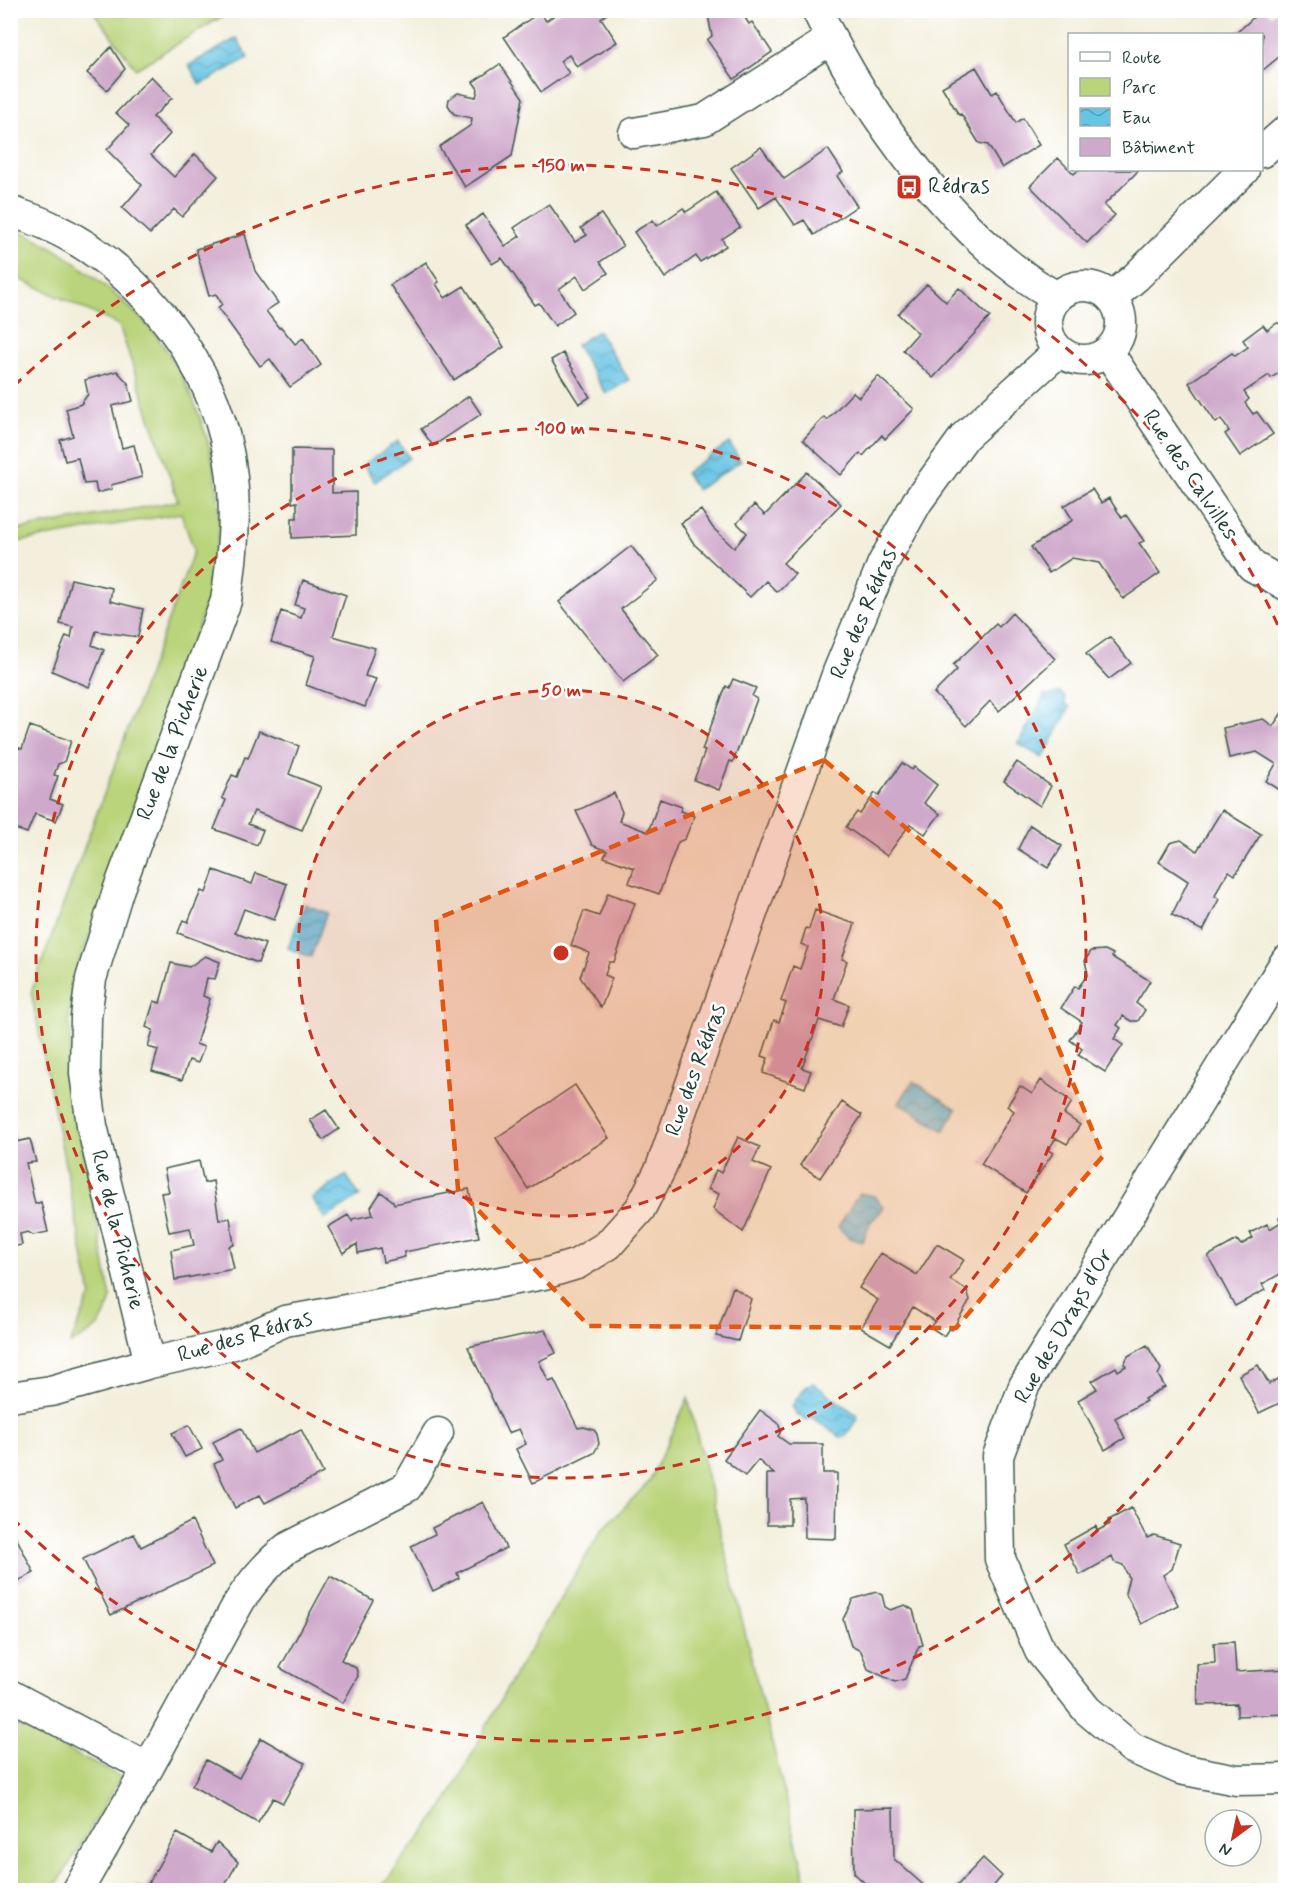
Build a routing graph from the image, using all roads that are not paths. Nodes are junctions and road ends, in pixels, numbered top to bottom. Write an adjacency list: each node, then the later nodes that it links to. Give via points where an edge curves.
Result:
1 (817, 10): 2 (street)
2 (831, 39): 4 (street, via 704,120); 8 (street, via 872,108 960,220 1004,261)
3 (1286, 131): 5 (street)
4 (634, 133)
5 (1263, 151)
6 (1243, 171): 9 (street)
7 (10, 211): 14 (street, Rue de la Picherie, via 50,226 89,249 132,283 165,317 208,389 225,438 231,474 234,542 225,601 118,891 91,980 86,1017 86,1073 92,1126)
8 (1057, 297): 9 (street, via 1078,285 1090,285); 10 (street, via 1047,318 1052,342)
9 (1112, 297): 11 (street, via 1122,319 1121,332)
10 (1059, 351): 11 (street, via 1068,357 1089,360); 14 (street, Rue des Rédras, via 965,436 917,502 883,563 838,672 661,1167 640,1209 608,1245 577,1264 544,1274 285,1321 234,1344)
11 (1108, 352): 12 (street, Rue des Calvilles, via 1252,566)
12 (1286, 585)
13 (1286, 961): 19 (street, Rue des Draps d'Or, via 1024,1386 998,1456 1000,1559 1040,1651 1087,1710 1132,1748 1180,1768 1237,1780)
14 (150, 1363): 15 (street, Rue des Rédras, via 51,1391)
15 (10, 1397)
16 (438, 1433): 18 (street, via 407,1487 287,1548 254,1578)
17 (10, 1695): 18 (street)
18 (148, 1768): 20 (street)
19 (1286, 1779)
20 (78, 1890)

